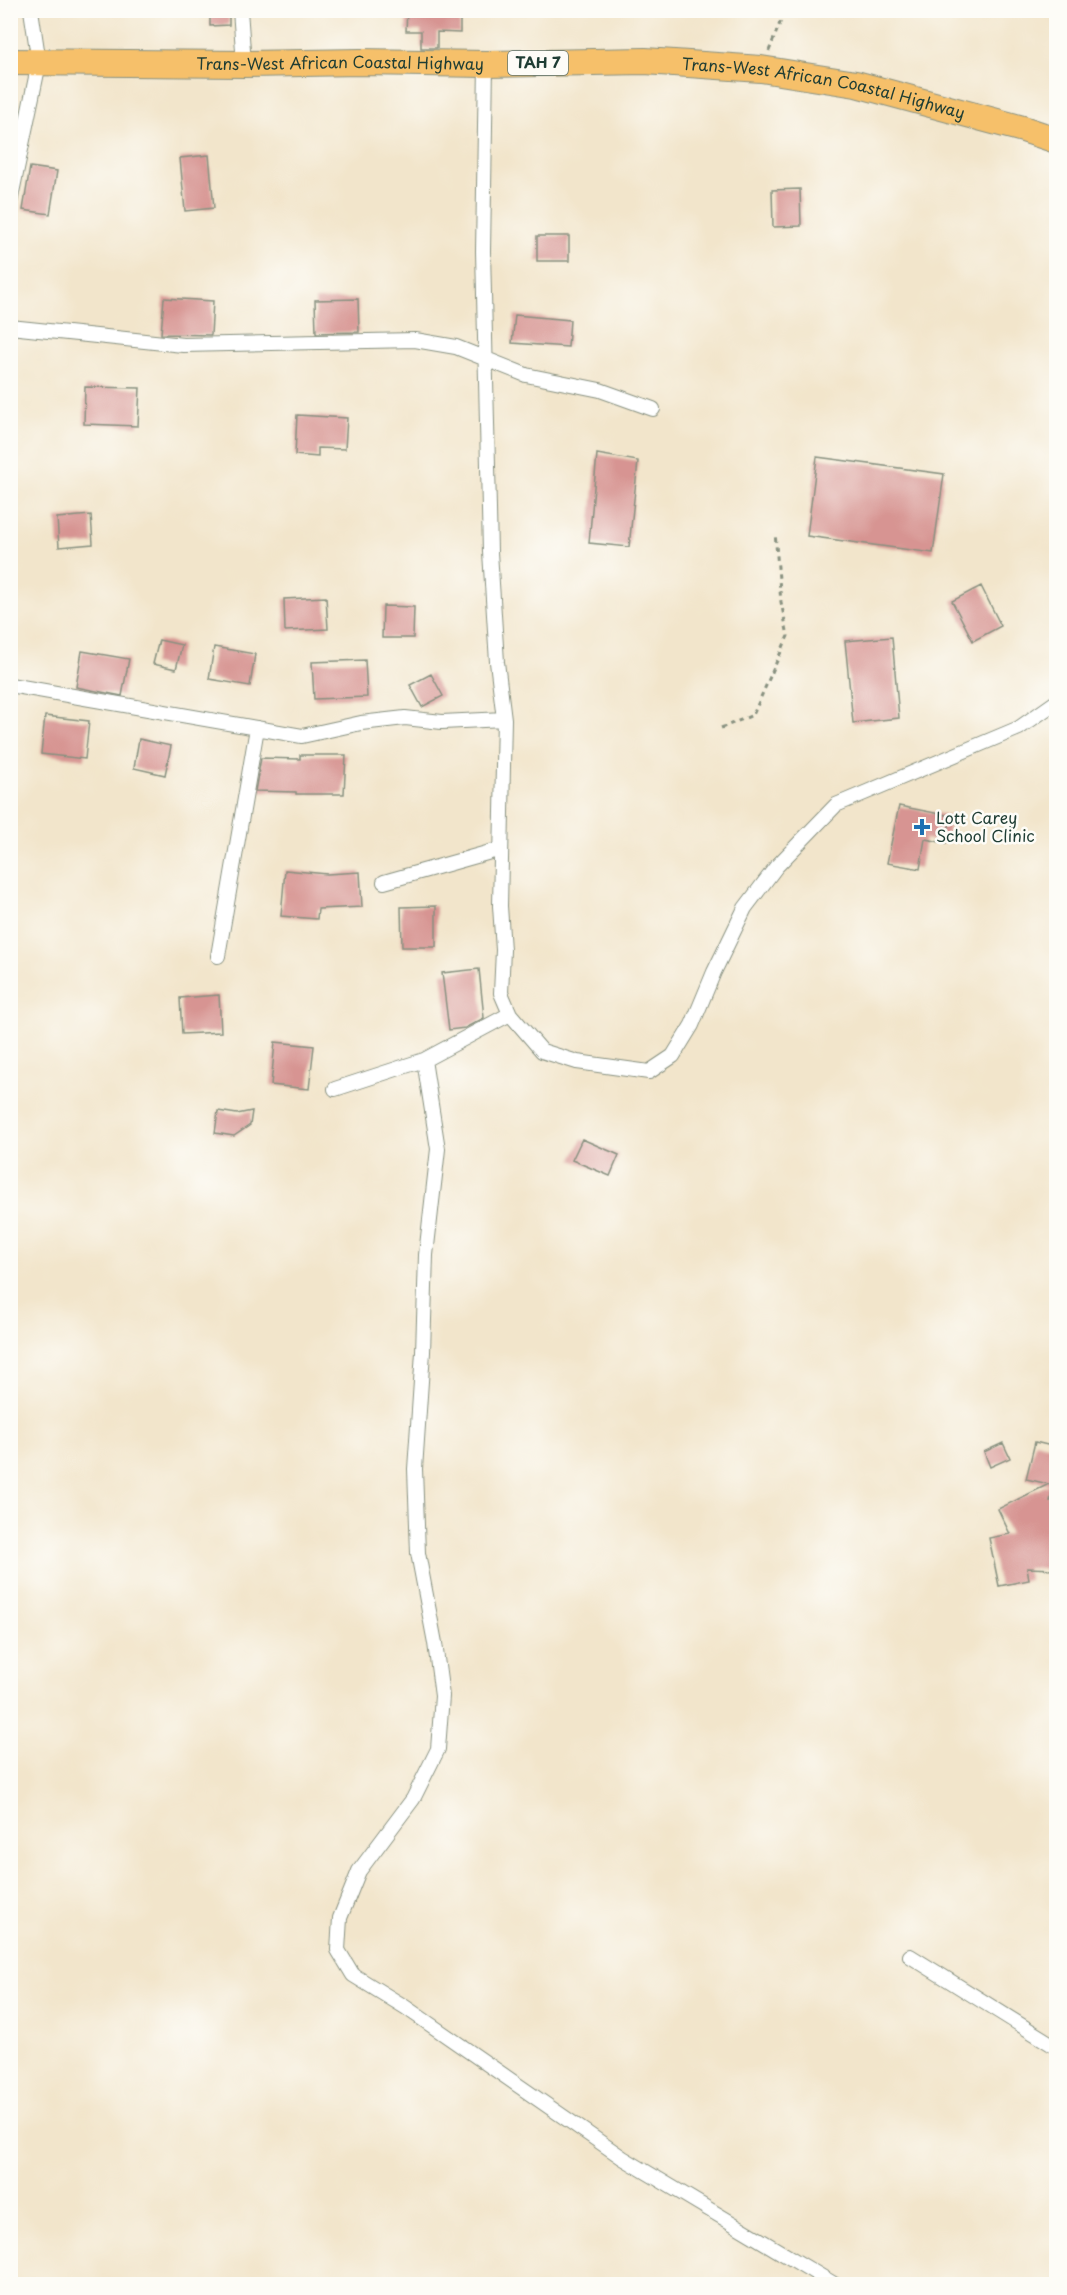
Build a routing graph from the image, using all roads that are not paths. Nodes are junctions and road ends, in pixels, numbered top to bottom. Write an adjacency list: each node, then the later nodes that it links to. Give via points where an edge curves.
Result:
1 (31, 10): 4 (street)
2 (240, 10): 5 (street)
3 (10, 62): 4 (highway, Trans-West African Coastal Highway / TAH 7)
4 (39, 63): 5 (highway, Trans-West African Coastal Highway / TAH 7); 8 (street)
5 (244, 64): 6 (highway, Trans-West African Coastal Highway / TAH 7)
6 (486, 64): 7 (highway, Trans-West African Coastal Highway / TAH 7, via 645,62 761,69 856,84); 10 (street)
7 (1056, 140)
8 (10, 202)
9 (10, 327): 10 (street, via 183,345 415,340 456,347)
10 (485, 358): 11 (street, via 526,375 600,390); 14 (street, via 490,552)
11 (653, 409)
12 (10, 685): 15 (street)
13 (1056, 702): 19 (street, via 1019,728 836,805 776,867 745,909 674,1056 649,1072 577,1062 542,1051)
14 (504, 719): 15 (street, via 442,722 405,718 302,736); 16 (street)
15 (257, 728): 18 (street)
16 (501, 849): 17 (street); 19 (street, via 501,993)
17 (384, 882)
18 (218, 957)
19 (510, 1014): 20 (street)
20 (424, 1060): 21 (street); 24 (street, via 438,1149 426,1256 415,1469 418,1553 442,1696 438,1749 413,1799 359,1871 340,1918 338,1950 353,1975 623,2158)
21 (335, 1089)
22 (910, 1956): 23 (street)
23 (1056, 2047)
24 (834, 2284)

